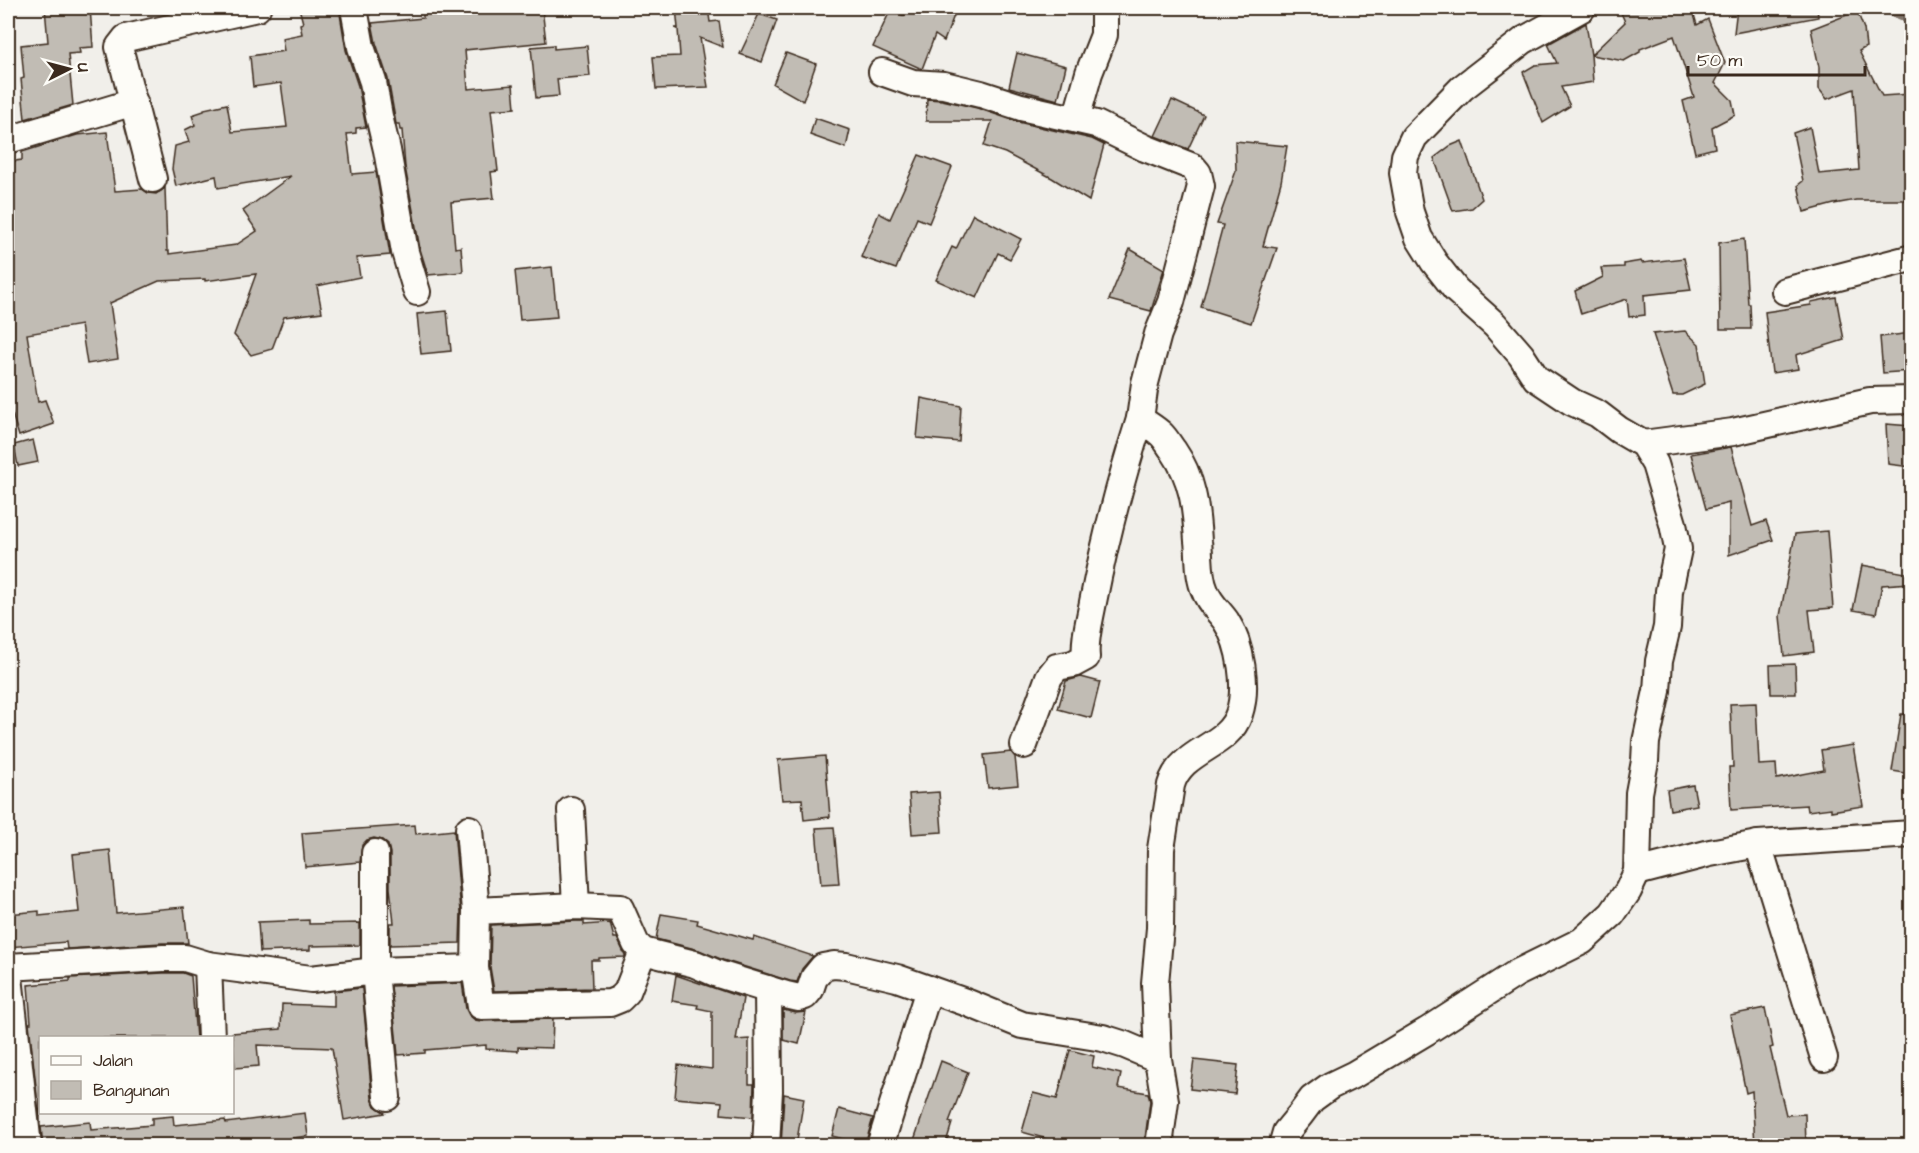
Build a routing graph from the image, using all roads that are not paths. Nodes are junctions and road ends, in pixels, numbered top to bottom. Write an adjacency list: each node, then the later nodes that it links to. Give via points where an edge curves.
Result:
1 (257, 8): 6 (street, via 126,38 120,47)
2 (354, 8): 12 (street, via 373,82 405,252)
3 (1104, 8): 7 (street, via 1104,35)
4 (1582, 8): 15 (street, via 1524,40 1462,88 1414,137 1405,156 1403,173 1419,238 1456,290 1495,325 1536,378)
5 (882, 72): 7 (street, via 913,83 944,85)
6 (134, 102): 8 (street); 9 (street)
7 (1076, 119): 14 (street, via 1193,167 1201,179 1171,303 1145,383)
8 (8, 140)
9 (153, 179)
10 (1911, 258): 11 (street)
11 (1785, 291)
12 (417, 292)
13 (1911, 400): 15 (street, via 1870,401 1742,430)
14 (1140, 419): 16 (street, via 1101,556 1086,657 1057,667 1049,676); 34 (street, via 1163,435 1190,482 1200,574 1205,591 1234,637 1242,676 1239,715 1230,730 1180,767 1171,785 1160,869 1155,983)
15 (1643, 444): 22 (street, via 1655,464 1678,549 1639,793)
16 (1024, 745)
17 (571, 810): 23 (street)
18 (469, 829): 24 (street)
19 (1911, 834): 20 (street)
20 (1758, 844): 22 (street); 33 (street)
21 (375, 853): 29 (street)
22 (1637, 872): 41 (street, via 1612,914 1582,941 1517,973 1427,1031 1330,1086 1312,1099 1286,1132)
23 (576, 906): 24 (street); 25 (street, via 620,908)
24 (476, 911): 28 (street)
25 (643, 951): 28 (street, via 627,992 610,1003 481,1006); 31 (street)
26 (208, 965): 27 (street, via 185,958 163,958); 29 (street, via 312,979); 32 (street)
27 (8, 968): 35 (street)
28 (475, 968): 29 (street)
29 (375, 971): 36 (street)
30 (929, 988): 31 (street, via 834,965 823,967 805,996 799,998); 34 (street, via 1022,1025 1103,1038); 37 (street)
31 (768, 989): 39 (street)
32 (211, 1036)
33 (1824, 1058)
34 (1158, 1059): 40 (street, via 1165,1101)
35 (30, 1075): 38 (street)
36 (387, 1097)
37 (885, 1145)
38 (28, 1146)
39 (766, 1146)
40 (1159, 1146)
41 (1282, 1146)

